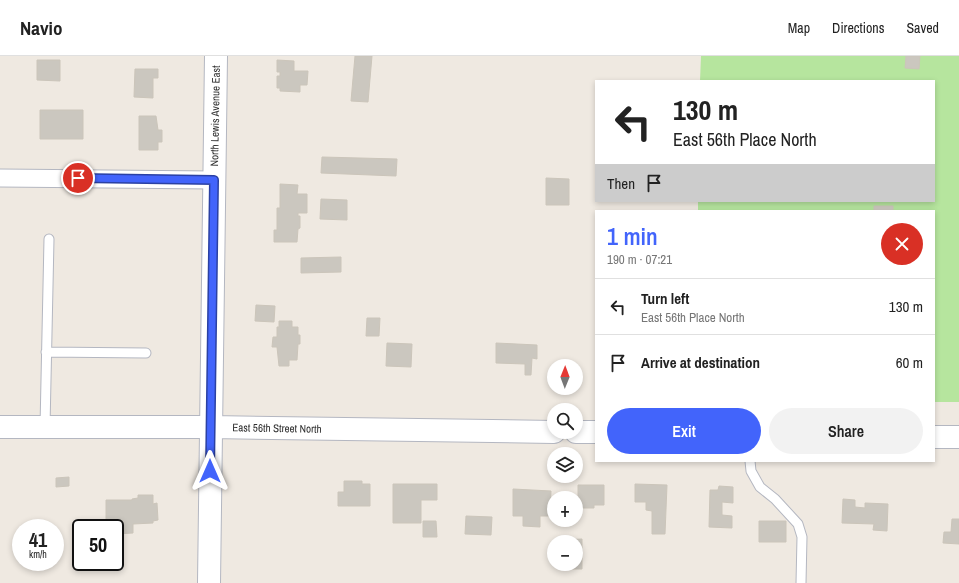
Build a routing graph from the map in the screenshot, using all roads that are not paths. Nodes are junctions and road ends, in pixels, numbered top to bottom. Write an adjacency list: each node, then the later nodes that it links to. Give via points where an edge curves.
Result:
1 (216, 56): 3 (street, North Lewis Avenue East)
2 (0, 178): 3 (street)
3 (214, 180): 9 (street, North Lewis Avenue East)
4 (49, 239): 5 (lane)
5 (46, 352): 6 (lane); 8 (lane)
6 (146, 353)
7 (0, 426): 8 (street, East 56th Street North)
8 (45, 427): 9 (street, East 56th Street North)
9 (211, 427): 10 (street, East 56th Street North); 16 (street, North Lewis Avenue East)
10 (547, 432)
11 (583, 432): 12 (street)
12 (595, 432)
13 (935, 437): 14 (street)
14 (959, 437)
15 (750, 462): 17 (lane, via 751,471 760,487 798,524 802,537)
16 (209, 583)
17 (801, 583)

